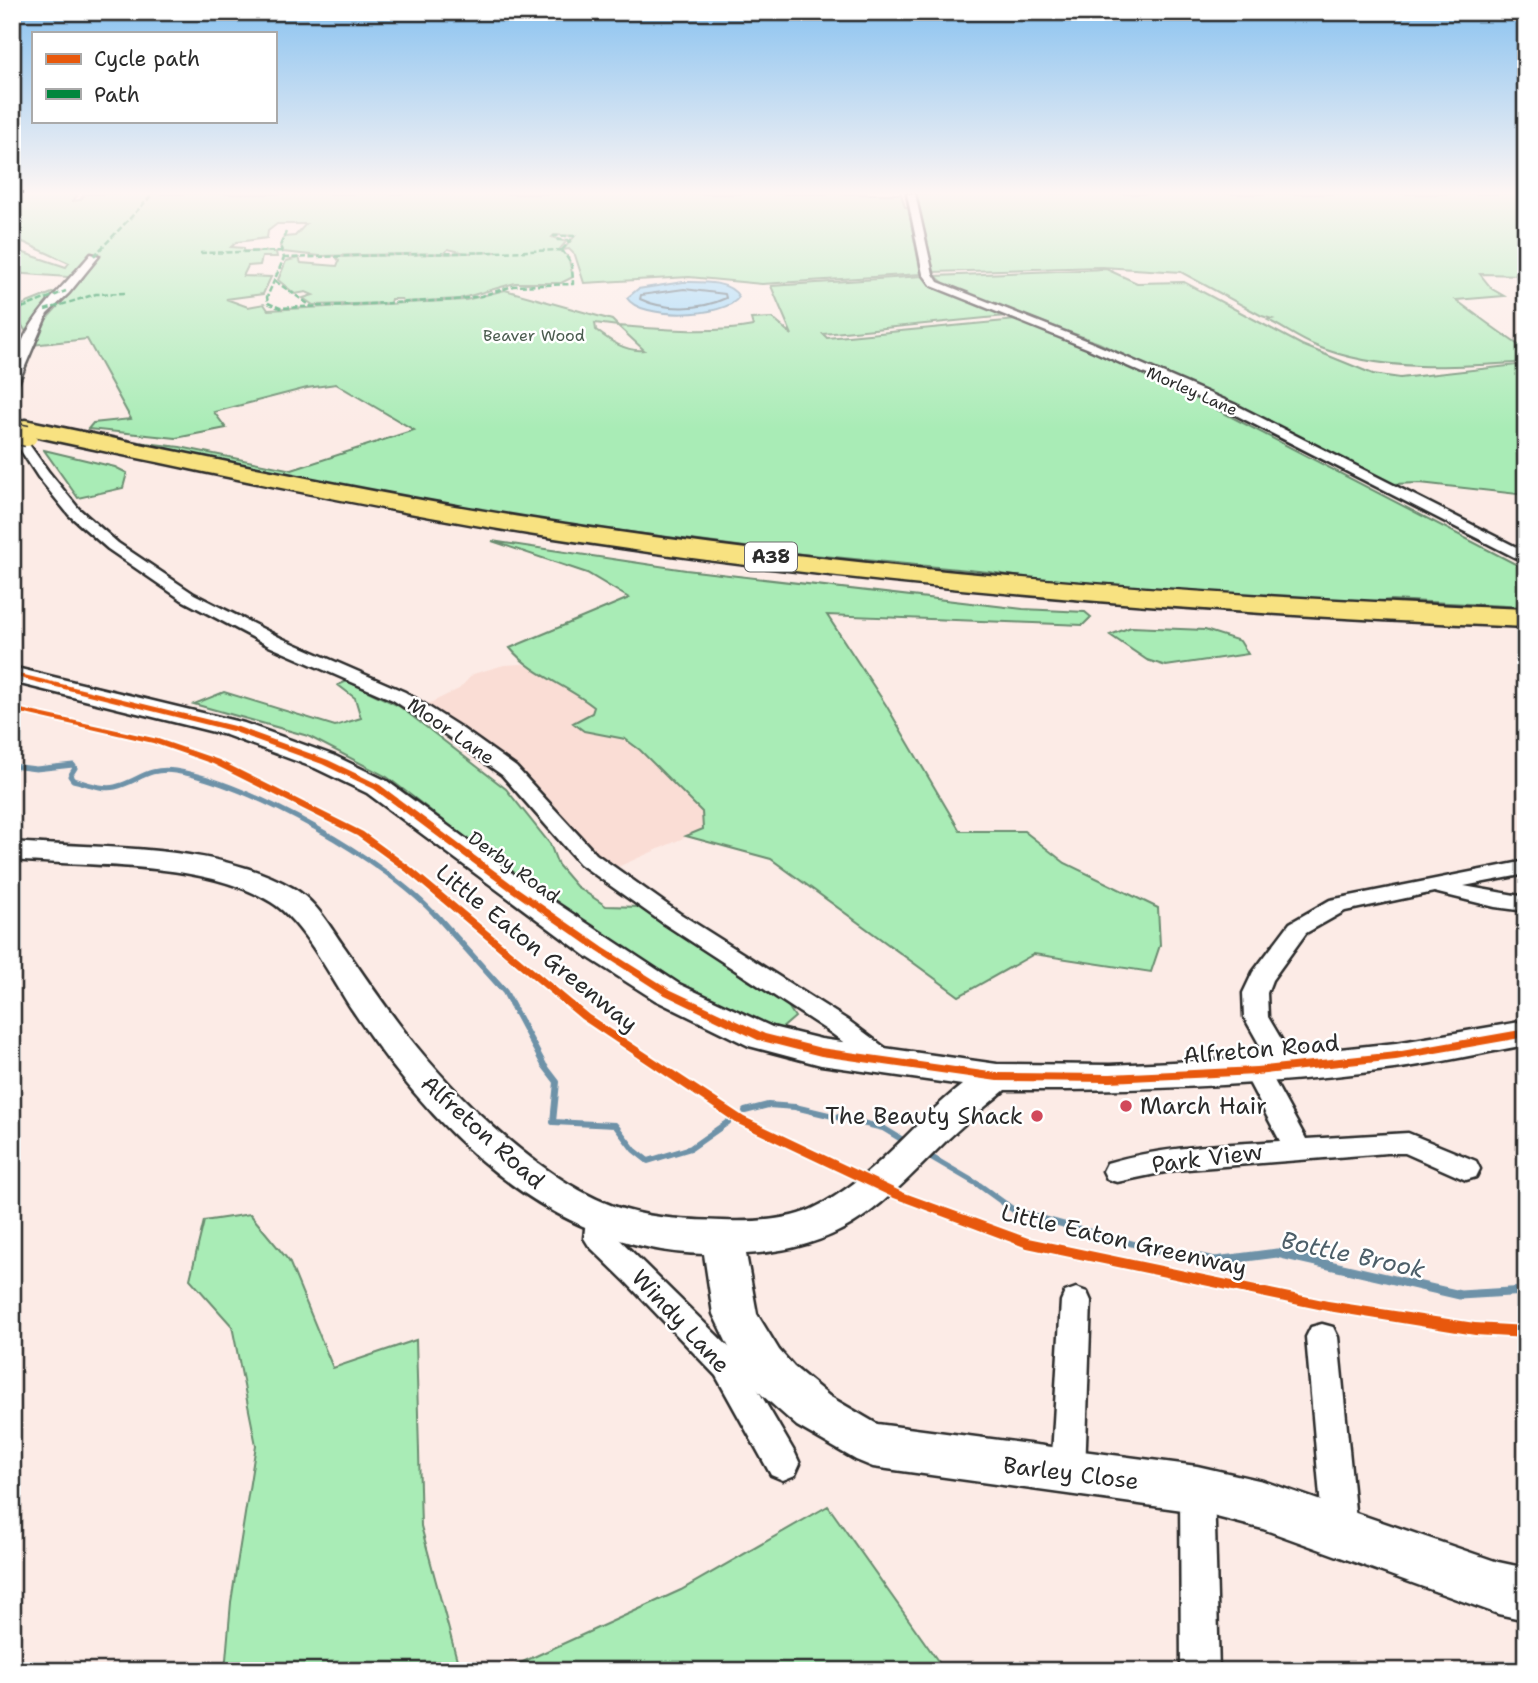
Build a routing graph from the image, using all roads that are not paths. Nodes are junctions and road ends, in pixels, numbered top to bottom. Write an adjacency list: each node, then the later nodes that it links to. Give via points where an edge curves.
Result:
1 (81, 273): 3 (street, via 43,313)
2 (928, 273): 5 (street, Morley Lane, via 947,291 1091,346 1230,407)
3 (12, 383)
4 (18, 428): 6 (highway, A38, via 247,476 607,538 1074,589); 7 (highway, A38, via 271,490 633,551 1084,603); 14 (street, Moor Lane, via 22,443 43,474 74,512 113,546 188,597 275,642 399,696 442,724 509,771 588,859)
5 (1526, 558)
6 (1526, 618)
7 (1526, 629)
8 (12, 674): 14 (street, Derby Road, via 235,729 325,762 377,787 564,924 667,992 762,1037)
9 (12, 851): 20 (street, Alfreton Road, via 206,868 264,885 284,896 309,916 415,1070 454,1110 528,1178)
10 (1526, 867): 11 (street)
11 (1432, 885): 12 (street); 15 (street, via 1338,905 1289,938 1255,993 1256,1017)
12 (1526, 904)
13 (1526, 1033): 15 (street, Alfreton Road, via 1396,1056)
14 (887, 1062): 16 (street, Derby Road)
15 (1270, 1070): 16 (street, Alfreton Road, via 1110,1078); 17 (street, Park View)
16 (997, 1077): 21 (street, Alfreton Road, via 939,1125 862,1200 836,1216 759,1238)
17 (1297, 1148): 18 (street, Park View, via 1408,1143); 19 (street, Park View, via 1175,1159)
18 (1466, 1169)
19 (1116, 1171)
20 (600, 1219): 21 (street, Alfreton Road, via 683,1239); 24 (street, Windy Lane, via 599,1238 727,1366)
21 (723, 1238): 25 (street, Barley Close, via 738,1323 777,1381 837,1429 873,1445)
22 (1076, 1301): 25 (street)
23 (1322, 1337): 27 (street)
24 (783, 1464)
25 (1068, 1473): 26 (street, Barley Close)
26 (1198, 1489): 27 (street, Barley Close); 29 (street)
27 (1340, 1531): 28 (street, Barley Close)
28 (1526, 1594)
29 (1200, 1671)

